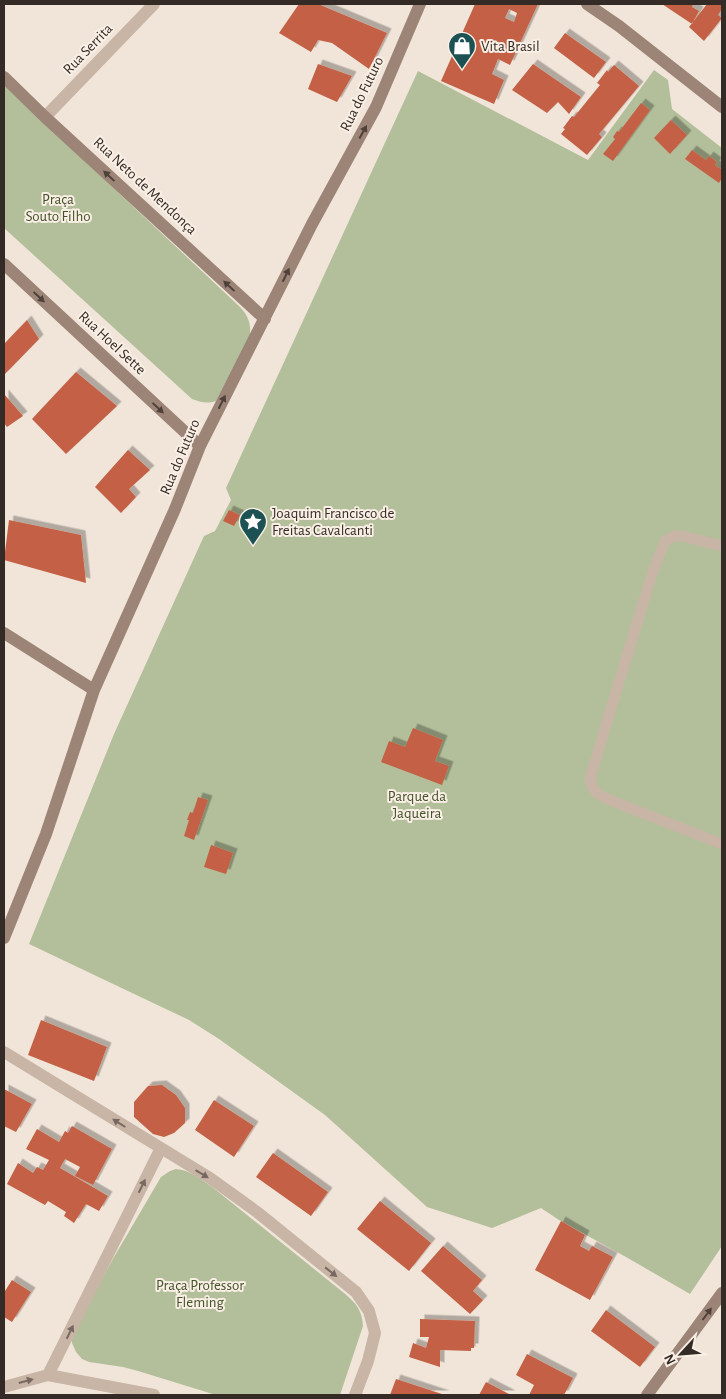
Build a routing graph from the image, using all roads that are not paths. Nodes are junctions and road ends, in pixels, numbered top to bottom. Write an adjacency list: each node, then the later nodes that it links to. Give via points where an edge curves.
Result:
1 (154, 4): 6 (street, Rua Serrita)
2 (420, 4): 8 (street, Rua do Futuro, one-way to 2, via 376,107)
3 (587, 4): 5 (street)
4 (4, 77): 6 (street, Rua Neto de Mendonça)
5 (722, 107)
6 (45, 116): 8 (street, Rua Neto de Mendonça, one-way to 6)
7 (4, 264): 9 (street, Rua Hoel Sette, one-way to 9)
8 (265, 319): 9 (street, Rua do Futuro, one-way to 8)
9 (200, 446): 12 (street, Rua do Futuro)
10 (722, 546): 13 (lane, via 682,536 665,541 650,580 590,779 593,789 612,802)
11 (4, 633): 12 (street)
12 (94, 690): 14 (street, Rua do Futuro, via 46,834)
13 (722, 844)
14 (4, 938)
15 (4, 1052): 16 (street, one-way to 15)
16 (161, 1148): 18 (street, one-way to 16); 21 (street, one-way to 21, via 257,1212 356,1292 369,1311 375,1333)
17 (722, 1293): 22 (street, one-way to 17)
18 (48, 1375): 19 (street, one-way to 18); 20 (street)
19 (4, 1388)
20 (154, 1395)
21 (355, 1395)
22 (647, 1395)

